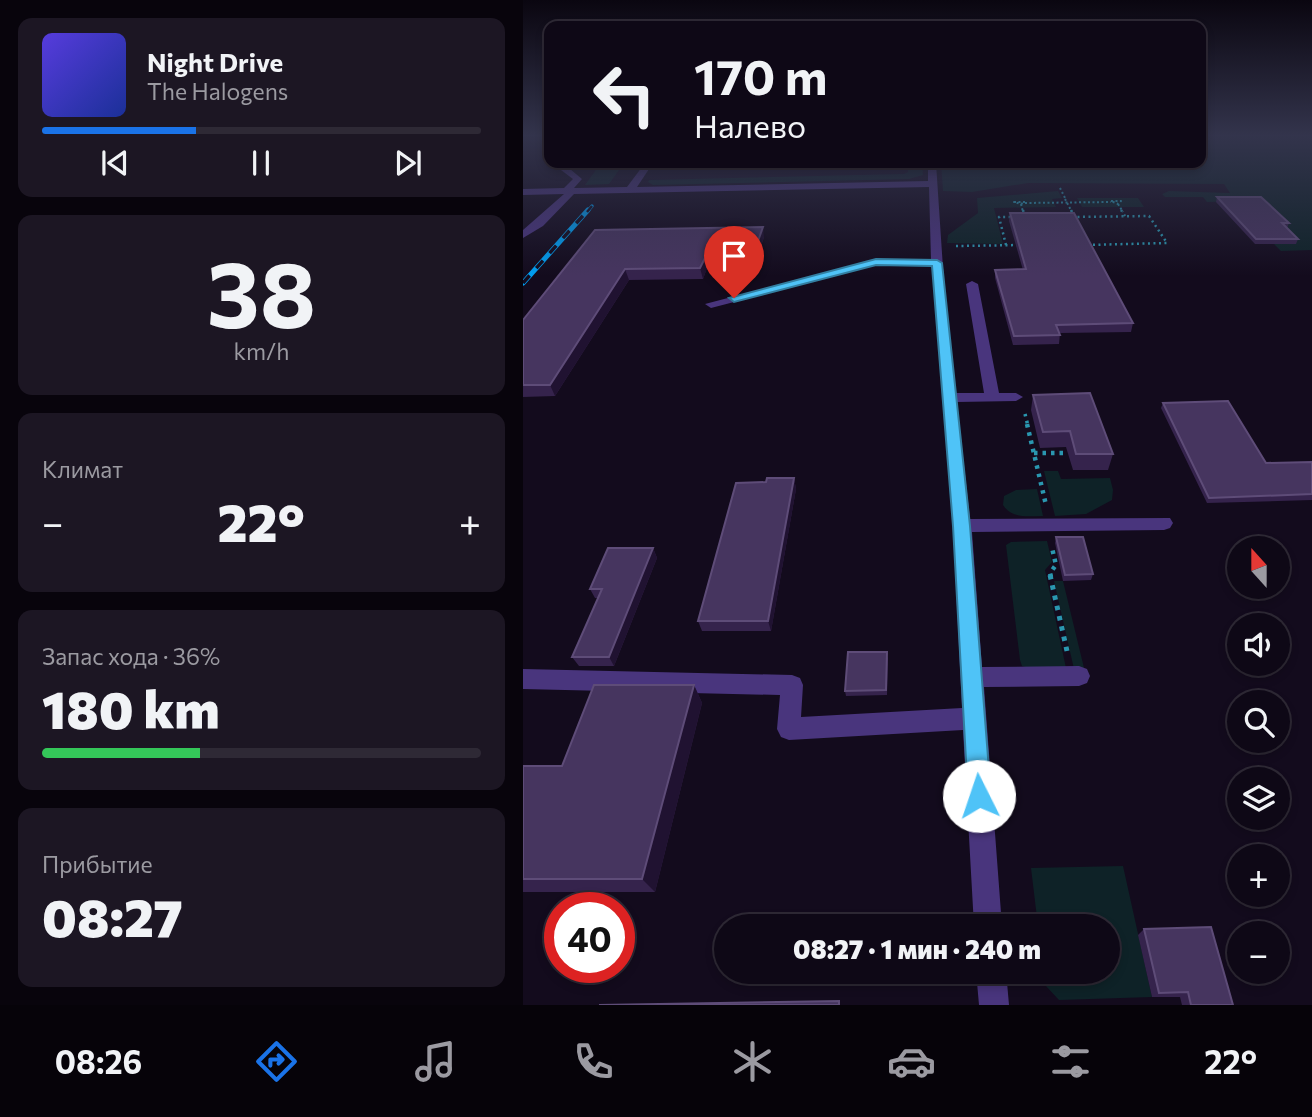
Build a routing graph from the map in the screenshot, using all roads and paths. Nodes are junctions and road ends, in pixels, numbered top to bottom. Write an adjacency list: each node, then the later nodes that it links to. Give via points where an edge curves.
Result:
1 (575, 183): 6 (street)
2 (635, 183): 5 (street)
3 (933, 184): 5 (street); 17 (street)
4 (1060, 188): 8 (path)
5 (630, 190): 6 (street)
6 (570, 191): 7 (street); 12 (street)
7 (523, 192)
8 (1065, 200): 9 (path); 10 (path, via 1118,204); 13 (path, via 1023,204 1026,217 999,217)
9 (1074, 216): 10 (path); 11 (path)
10 (1125, 216): 15 (path, via 1149,216 1167,243)
11 (1062, 217)
12 (523, 235)
13 (1006, 245): 14 (path); 16 (path)
14 (1032, 245)
15 (1085, 245)
16 (955, 246)
17 (937, 263): 19 (street, via 876,262); 21 (street)
18 (972, 284): 20 (street)
19 (711, 304)
20 (992, 397): 21 (street); 22 (street)
21 (949, 398): 27 (street)
22 (1020, 402): 23 (path)
23 (1034, 453): 24 (path); 26 (path)
24 (1068, 453)
25 (1164, 523): 26 (street)
26 (1049, 524): 27 (street); 28 (path, via 1056,565 1050,573)
27 (962, 526): 29 (street)
28 (1076, 676): 29 (street)
29 (971, 677): 31 (street)
30 (523, 679): 31 (street, via 792,685 789,729)
31 (974, 718): 32 (street)
32 (987, 914)
33 (992, 984): 34 (street)
34 (994, 1005)

